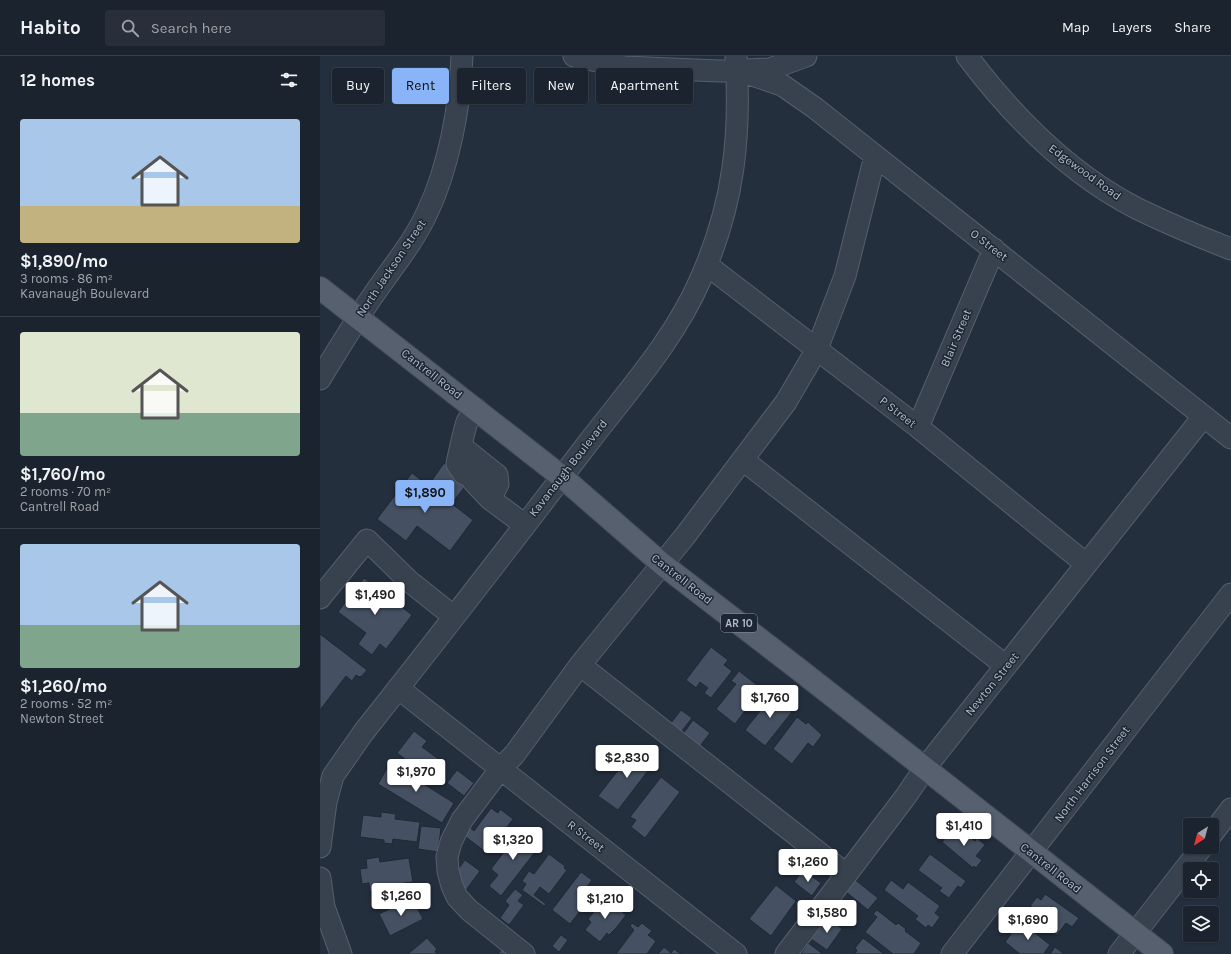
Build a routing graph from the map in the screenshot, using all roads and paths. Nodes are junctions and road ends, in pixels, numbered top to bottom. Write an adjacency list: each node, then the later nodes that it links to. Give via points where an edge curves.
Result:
1 (462, 56): 11 (street, North Jackson Street, via 461,83 450,142 428,211 416,235)
2 (574, 56): 5 (street, via 625,67 719,71)
3 (806, 56): 5 (street, via 770,69)
4 (967, 56): 8 (street, Edgewood Road, via 1004,103 1054,152 1094,182 1138,209)
5 (737, 63): 6 (street, O Street, via 793,92); 9 (street, Kavanaugh Boulevard, via 738,116 734,165 720,227)
6 (875, 156): 7 (street, O Street); 12 (street, via 844,276)
7 (994, 249): 15 (street, O Street); 16 (street, Blair Street)
8 (1231, 249)
9 (707, 264): 12 (street, P Street); 20 (street, Kavanaugh Boulevard, via 683,313 658,351)
10 (320, 288): 11 (main road, Cantrell Road / AR 10)
11 (358, 317): 13 (street, North Jackson Street); 14 (main road, Cantrell Road / AR 10)
12 (817, 348): 16 (street, P Street); 18 (street, via 786,402)
13 (320, 379)
14 (476, 409): 19 (street, via 466,424); 20 (main road, Cantrell Road / AR 10)
15 (1203, 417): 17 (street, O Street); 24 (street, Newton Street)
16 (918, 427): 24 (street, P Street)
17 (1231, 438)
18 (744, 460): 23 (street); 29 (street)
19 (467, 466): 21 (street); 21 (street, via 497,475 498,484)
20 (562, 477): 22 (street, Kavanaugh Boulevard); 23 (main road, Cantrell Road / AR 10)
21 (491, 496): 22 (street)
22 (525, 524): 27 (street, Kavanaugh Boulevard)
23 (662, 564): 28 (street); 32 (main road, Cantrell Road / AR 10)
24 (1086, 564): 29 (street, Newton Street)
25 (1231, 594): 38 (street, North Harrison Street)
26 (320, 598): 27 (street, via 367,540 409,581)
27 (453, 616): 30 (street, Kavanaugh Boulevard)
28 (580, 666): 31 (street, via 514,755); 40 (street)
29 (1006, 666): 32 (street, Newton Street)
30 (398, 688): 31 (street, R Street); 33 (street, Kavanaugh Boulevard)
31 (500, 768): 44 (street, via 462,820 451,842 447,857 448,872 457,897 469,910); 45 (street, R Street)
32 (925, 768): 38 (main road, Cantrell Road / AR 10); 40 (street, Newton Street)
33 (333, 776): 34 (street); 37 (street, Kavanaugh Boulevard, via 326,802)
34 (320, 792)
35 (1231, 809): 36 (street)
36 (1219, 825)
37 (320, 847)
38 (1032, 853): 42 (main road, Cantrell Road / AR 10); 47 (street, North Harrison Street)
39 (1197, 854): 42 (street)
40 (846, 874): 46 (street, Newton Street)
41 (320, 878): 43 (street, via 324,907)
42 (1136, 933): 48 (street); 49 (main road, Cantrell Road / AR 10)
43 (341, 954)
44 (524, 954)
45 (736, 954)
46 (786, 954)
47 (952, 954)
48 (1119, 954)
49 (1162, 954)

